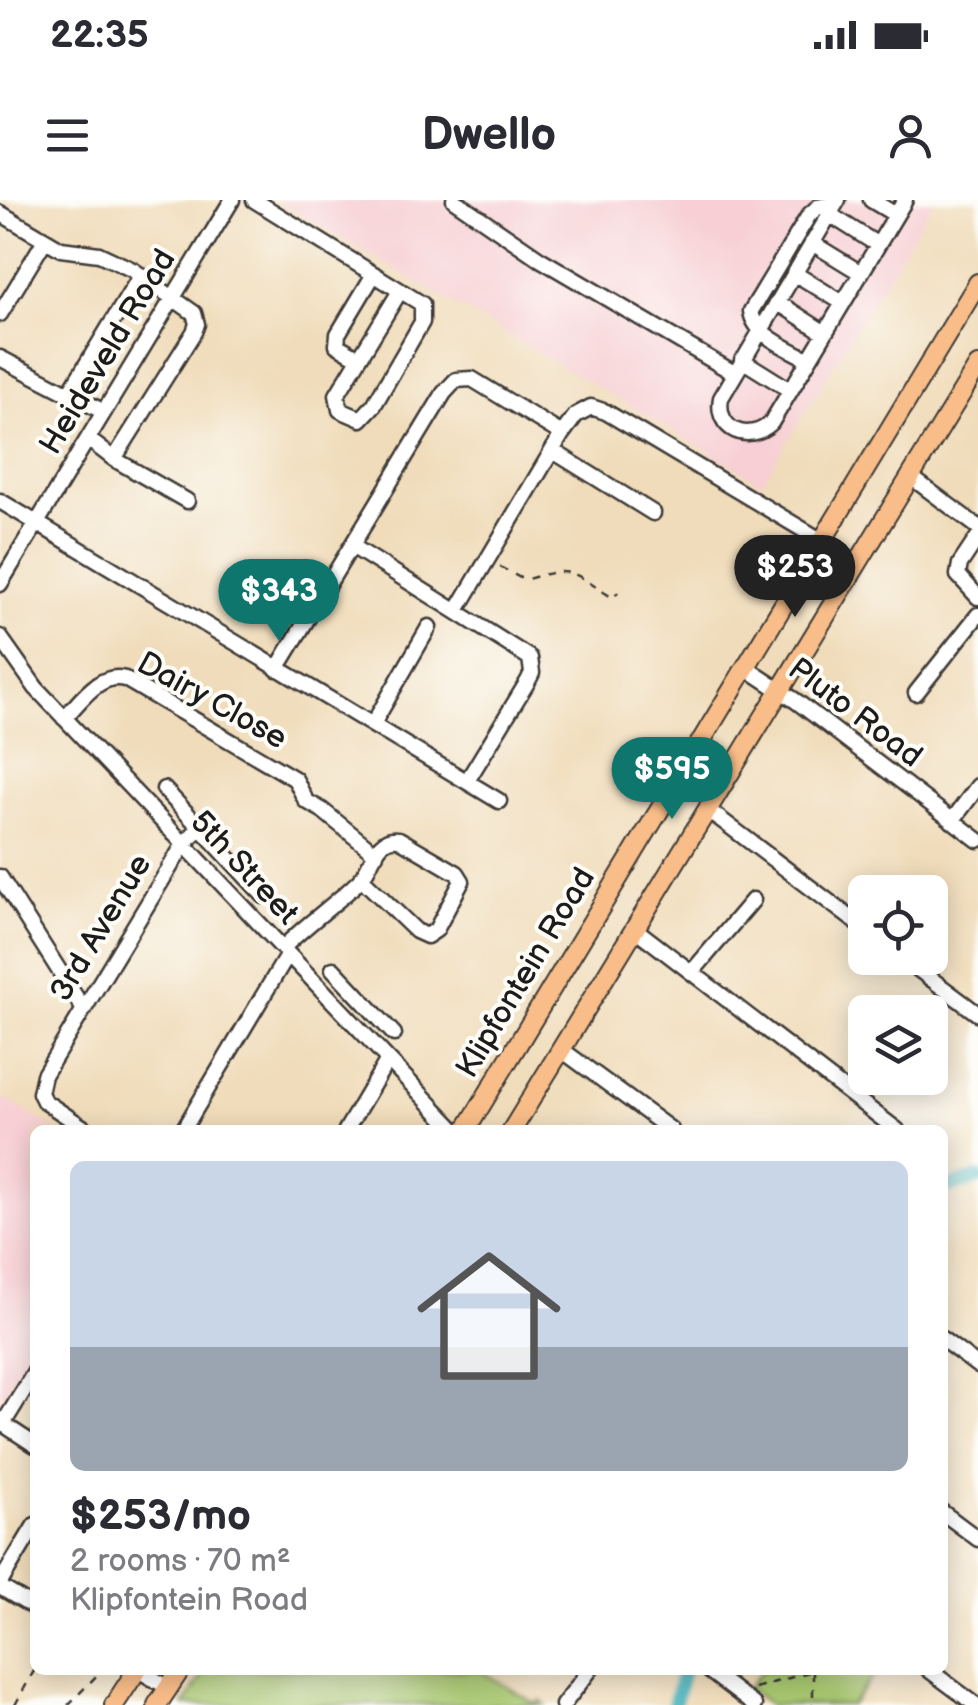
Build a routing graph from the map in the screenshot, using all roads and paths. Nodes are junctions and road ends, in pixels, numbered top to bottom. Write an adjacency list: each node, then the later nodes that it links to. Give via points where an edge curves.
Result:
1 (232, 200): 18 (street, Heideveld Road)
2 (254, 200): 14 (street)
3 (454, 200): 27 (street, via 540,259)
4 (871, 200): 8 (street)
5 (905, 200): 8 (street)
6 (834, 206): 10 (street); 11 (street); 22 (street, via 812,211 754,304 751,318)
7 (0, 213): 9 (street)
8 (896, 215): 11 (street)
9 (45, 240): 15 (street, via 99,254); 21 (street)
10 (812, 243): 12 (street); 13 (street)
11 (878, 245): 13 (street)
12 (794, 273): 19 (street); 20 (street)
13 (861, 273): 20 (street)
14 (374, 274): 17 (street); 26 (street, via 336,340)
15 (141, 275): 18 (street); 30 (street)
16 (978, 283): 43 (main road, Klipfontein Road)
17 (400, 290): 26 (street); 26 (street, via 422,304 422,322 362,420 336,402)
18 (174, 296): 31 (street, Heideveld Road); 35 (street, via 194,312 197,324)
19 (777, 302): 22 (street); 23 (street)
20 (842, 303): 23 (street)
21 (0, 314)
22 (760, 331): 25 (street); 27 (street)
23 (825, 332): 25 (street)
24 (0, 358): 30 (street)
25 (809, 360): 29 (street)
26 (356, 362)
27 (738, 366): 29 (street); 29 (street, via 719,405 736,432 766,428)
28 (978, 366): 36 (main road)
29 (790, 390)
30 (69, 393): 31 (street)
31 (104, 412): 33 (street, Heideveld Road)
32 (562, 434): 34 (street); 43 (street, via 582,410 599,409); 44 (street, via 472,379 456,380)
33 (88, 439): 35 (street); 40 (street, Heideveld Road)
34 (553, 450): 39 (street); 45 (street)
35 (114, 460): 38 (street)
36 (910, 476): 41 (street); 55 (main road)
37 (0, 501): 40 (street)
38 (187, 501)
39 (653, 513)
40 (36, 524): 46 (street, Heideveld Road); 54 (street)
41 (978, 527)
42 (978, 537): 48 (street, via 958,575)
43 (822, 541): 53 (main road, Klipfontein Road)
44 (352, 546): 49 (street); 54 (street)
45 (488, 560): 47 (path, via 524,580 560,569 614,598); 49 (street)
46 (0, 584)
47 (618, 592)
48 (978, 597)
49 (458, 610): 59 (street, via 533,664)
50 (978, 615): 56 (street)
51 (430, 626): 58 (street)
52 (0, 637): 57 (street, 5th Street)
53 (746, 668): 55 (street, Pluto Road); 90 (main road, Klipfontein Road)
54 (277, 669): 58 (street)
55 (780, 690): 63 (main road); 64 (street, Pluto Road)
56 (916, 693)
57 (64, 718): 67 (street, 5th Street); 68 (street, Dairy Close, via 101,682 124,679 294,779 306,801)
58 (373, 724): 59 (street)
59 (467, 781): 62 (street)
60 (978, 786): 64 (street)
61 (164, 788): 65 (street)
62 (498, 801)
63 (707, 809): 73 (street); 74 (main road)
64 (952, 820): 66 (street, Pluto Road)
65 (200, 827): 67 (street, 3rd Avenue); 71 (street)
66 (978, 840)
67 (184, 844): 75 (street, 5th Street); 80 (street, 3rd Avenue)
68 (376, 854): 70 (street); 70 (street, via 384,841 399,839 457,873 460,889 427,936)
69 (0, 877): 80 (street)
70 (362, 879): 75 (street)
71 (264, 896)
72 (753, 900): 77 (street)
73 (848, 916)
74 (635, 929): 77 (street); 84 (main road)
75 (285, 951): 81 (street, 5th Street); 87 (street)
76 (332, 969): 79 (street)
77 (692, 972): 93 (street)
78 (926, 975): 82 (street)
79 (358, 996): 81 (street); 83 (street)
80 (84, 1010): 86 (street, 3rd Avenue, via 40,1093)
81 (340, 1011): 85 (street, 5th Street)
82 (978, 1014)
83 (394, 1034)
84 (562, 1050): 91 (main road); 92 (street)
85 (387, 1061): 88 (street); 89 (street, 5th Street)
86 (79, 1125)
87 (186, 1125)
88 (349, 1125)
89 (449, 1125)
90 (469, 1125)
91 (515, 1125)
92 (658, 1125)
93 (891, 1125)
94 (948, 1344): 95 (street)
95 (978, 1366)
96 (30, 1380): 97 (street)
97 (2, 1423): 98 (street)
98 (30, 1442)
99 (948, 1516): 101 (street)
100 (30, 1534): 102 (street)
101 (978, 1539)
102 (0, 1586): 103 (street)
103 (30, 1605)
104 (32, 1675): 116 (path)
105 (97, 1675): 117 (path)
106 (135, 1675): 118 (main road)
107 (147, 1675): 114 (street)
108 (177, 1675): 114 (main road)
109 (586, 1675): 120 (street)
110 (715, 1675): 115 (street)
111 (798, 1675): 115 (path, via 752,1690)
112 (814, 1675): 121 (path)
113 (937, 1675): 122 (street)
114 (169, 1688): 119 (main road)
115 (749, 1701)
116 (15, 1705)
117 (68, 1705)
118 (114, 1705)
119 (157, 1705)
120 (562, 1705)
121 (813, 1705)
122 (976, 1705)

